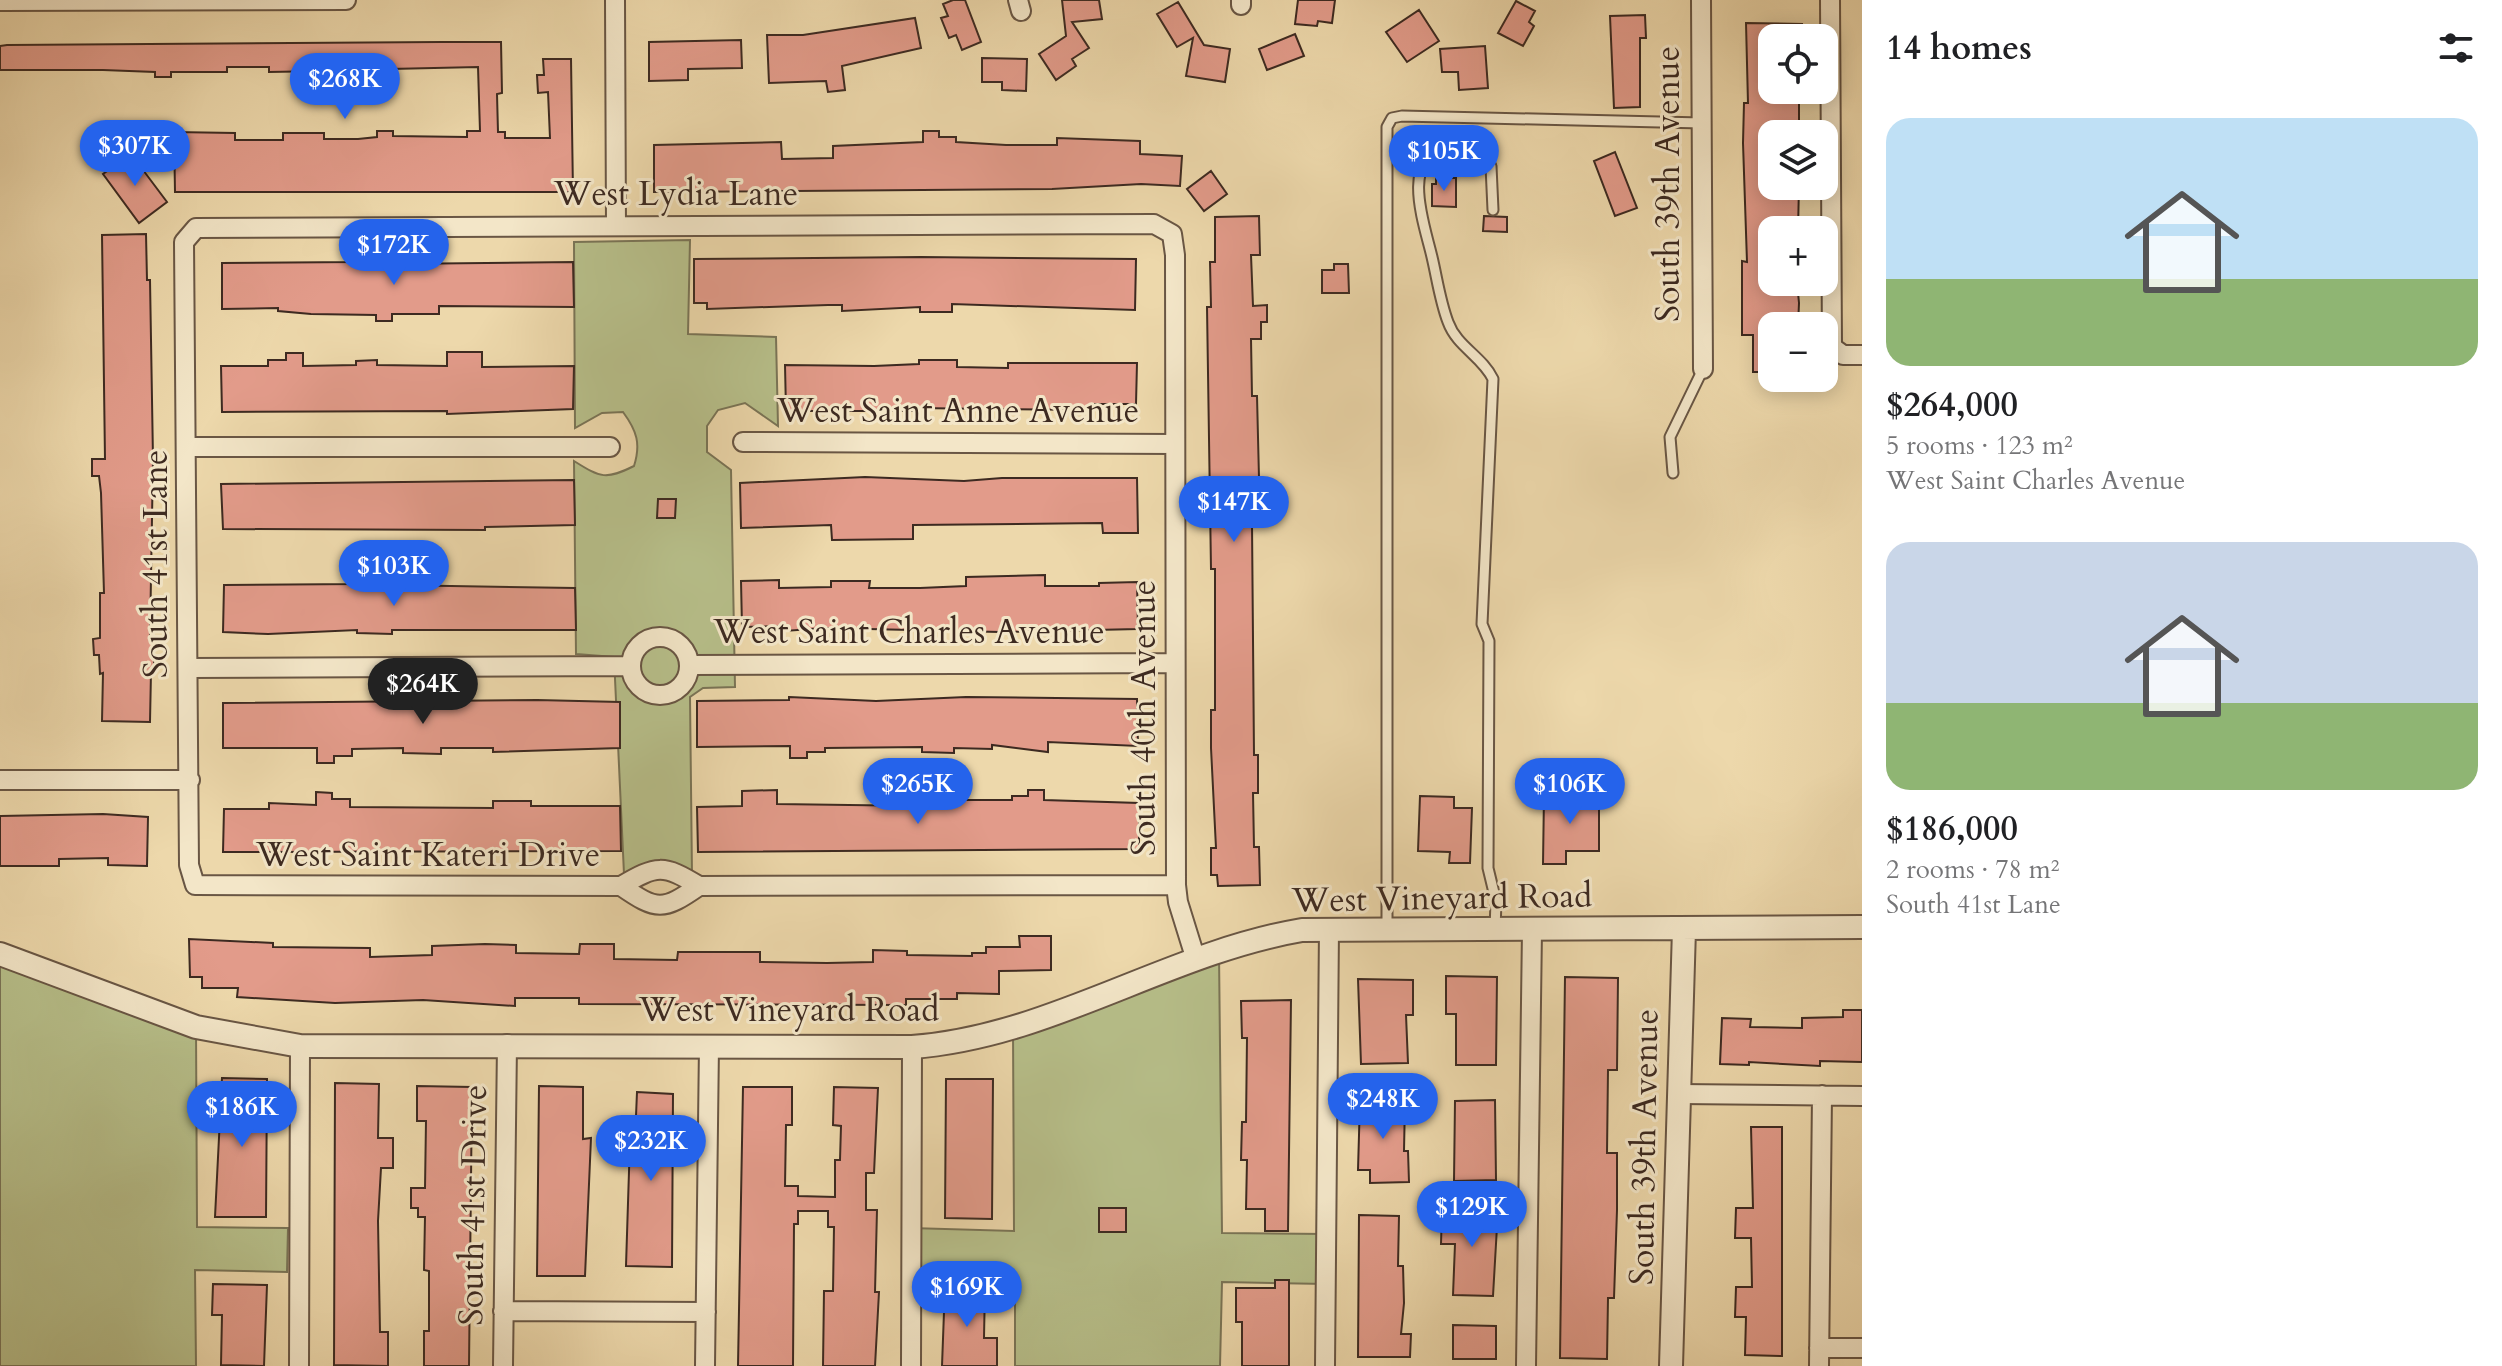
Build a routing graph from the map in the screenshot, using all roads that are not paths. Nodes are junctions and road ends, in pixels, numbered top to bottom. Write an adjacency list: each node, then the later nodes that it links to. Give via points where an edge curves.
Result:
1 (346, 0): 5 (street)
2 (615, 0): 8 (street)
3 (1701, 0): 6 (street, South 39th Avenue)
4 (1830, 0): 11 (street, via 1832,347 1843,355)
5 (0, 1)
6 (1702, 123): 12 (street, South 39th Avenue); 30 (lane, via 1402,116 1392,118 1387,127)
7 (1493, 210): 32 (lane, via 1491,166 1478,153 1465,145 1430,152 1419,187 1421,215 1447,322 1457,341 1493,379 1482,624 1489,641 1488,868 1496,901)
8 (616, 226): 9 (street, West Lydia Lane, via 1154,224); 10 (street, West Lydia Lane, via 196,228)
9 (1172, 234): 14 (street, South 40th Avenue)
10 (184, 242): 15 (street, South 41st Lane)
11 (1862, 355)
12 (1703, 369): 17 (lane, via 1670,437)
13 (743, 442): 14 (street, West Saint Anne Avenue)
14 (1174, 444): 18 (street, South 40th Avenue)
15 (188, 447): 16 (street); 21 (street, South 41st Lane)
16 (610, 447)
17 (1673, 473)
18 (1175, 663): 19 (street, West Saint Charles Avenue); 25 (street, South 40th Avenue)
19 (690, 665): 20 (street, West Saint Charles Avenue, via 686,651 659,636 634,652); 20 (street, West Saint Charles Avenue, via 686,680 675,691 660,695 646,692)
20 (630, 666): 21 (street)
21 (188, 668): 23 (street, South 41st Lane)
22 (0, 780): 23 (street)
23 (190, 780): 24 (street, South 41st Lane, via 189,865)
24 (195, 885): 26 (street, West Saint Kateri Drive)
25 (1176, 885): 27 (street, West Saint Kateri Drive); 35 (street, South 40th Avenue)
26 (621, 886): 27 (street, via 656,868); 27 (street, West Saint Kateri Drive, via 657,907 670,905)
27 (699, 886)
28 (1862, 927): 31 (street, West Vineyard Road)
29 (1329, 929): 30 (street, West Vineyard Road); 35 (street, West Vineyard Road, via 1275,935); 51 (street)
30 (1387, 929): 32 (street, West Vineyard Road)
31 (1684, 929): 33 (street, West Vineyard Road); 40 (street, South 39th Avenue)
32 (1495, 930): 33 (street, West Vineyard Road)
33 (1532, 930): 52 (street)
34 (0, 954): 38 (street, West Vineyard Road, via 196,1027)
35 (1196, 960): 39 (street, West Vineyard Road, via 1013,1029)
36 (507, 1044): 37 (street, West Vineyard Road); 38 (street, West Vineyard Road); 43 (street, South 41st Drive)
37 (709, 1045): 39 (street, West Vineyard Road); 44 (street)
38 (300, 1046): 47 (street)
39 (912, 1047): 50 (street)
40 (1680, 1094): 41 (street); 53 (street, South 39th Avenue)
41 (1822, 1095): 42 (street); 46 (street)
42 (1862, 1096)
43 (503, 1311): 44 (street); 48 (street, South 41st Drive)
44 (706, 1312): 49 (street)
45 (1862, 1348): 46 (street)
46 (1819, 1357)
47 (299, 1366)
48 (503, 1366)
49 (705, 1366)
50 (911, 1366)
51 (1325, 1366)
52 (1526, 1366)
53 (1671, 1366)

